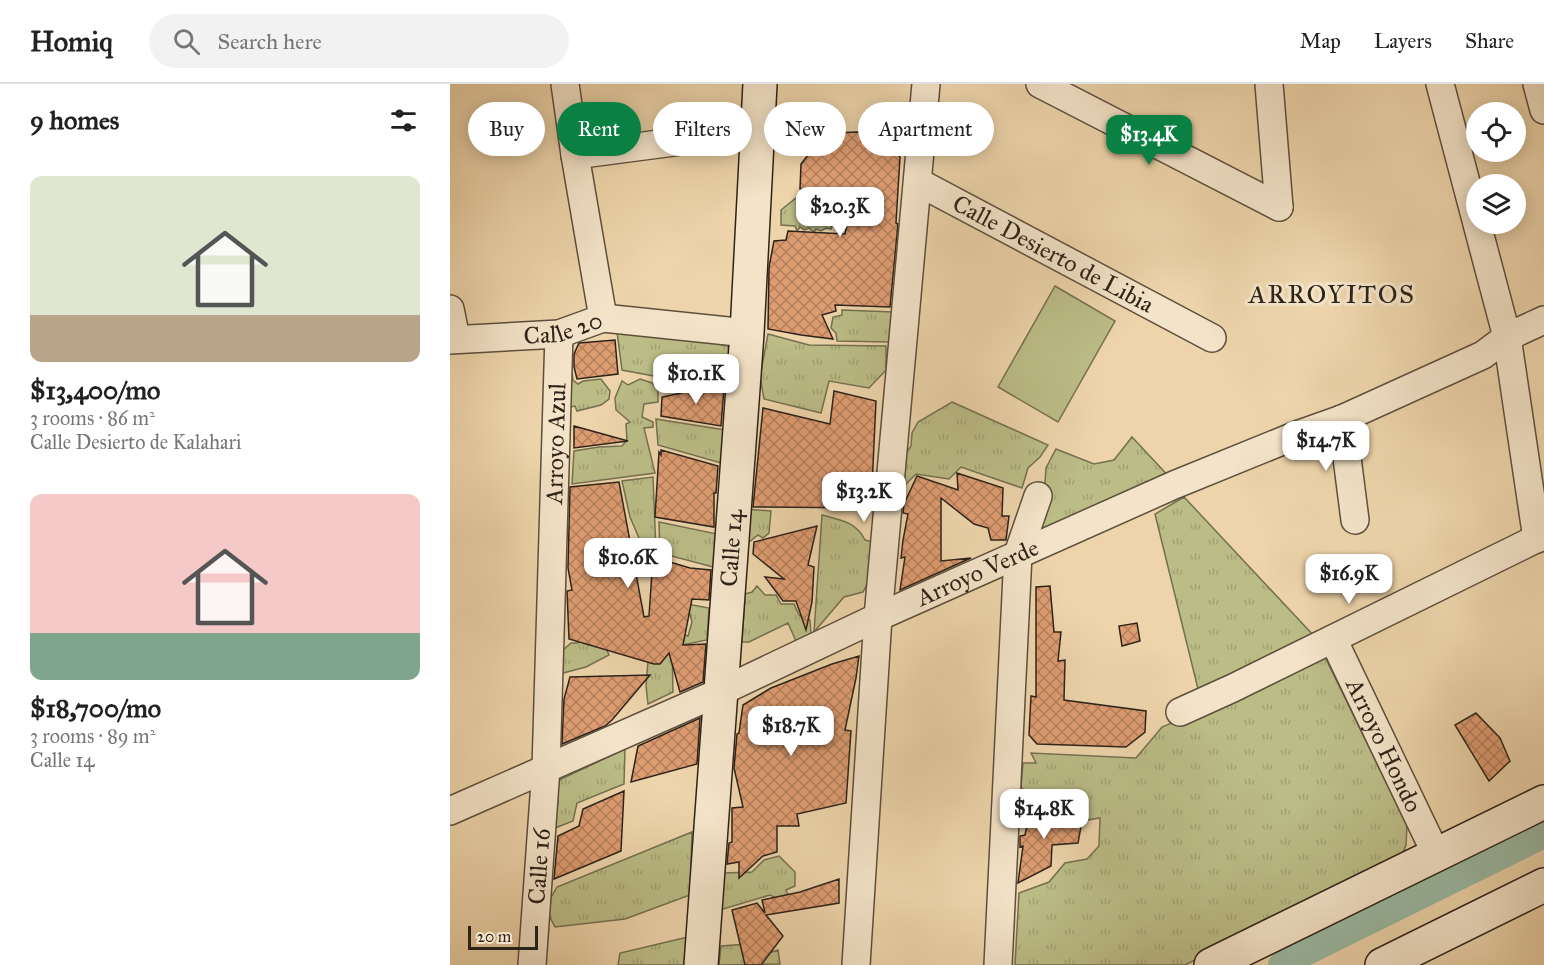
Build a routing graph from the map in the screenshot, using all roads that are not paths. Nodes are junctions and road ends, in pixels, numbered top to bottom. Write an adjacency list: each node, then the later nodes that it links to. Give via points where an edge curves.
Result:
1 (565, 84): 8 (street)
2 (760, 84): 10 (street)
3 (926, 84): 14 (street)
4 (1040, 84): 5 (street, via 1279,207)
5 (1269, 84)
6 (1440, 84): 13 (street)
7 (1537, 84): 9 (street)
8 (568, 102)
9 (1544, 110)
10 (758, 131): 11 (street); 19 (street, Calle 14)
11 (641, 146)
12 (575, 156): 17 (street)
13 (1466, 181)
14 (918, 182): 20 (street, Calle Desierto de Libia); 29 (street)
15 (1480, 234): 22 (street)
16 (450, 309): 23 (street)
17 (603, 318): 19 (street, Calle 20); 21 (street, Calle 20)
18 (1544, 320): 22 (street, Arroyo Verde)
19 (747, 333): 31 (street, Calle 14)
20 (1200, 333)
21 (559, 334): 23 (street, Calle 20); 33 (street, Arroyo Azul)
22 (1507, 337): 24 (street, Arroyo Verde, via 1483,355); 27 (street)
23 (453, 339)
24 (1342, 419): 26 (street); 28 (street, Arroyo Verde, via 1174,485)
25 (1038, 496): 28 (street)
26 (1355, 520)
27 (1540, 537): 30 (street)
28 (1018, 554): 29 (street, Arroyo Verde); 41 (street)
29 (878, 617): 31 (street, Arroyo Verde); 40 (street)
30 (1332, 639): 32 (street); 36 (street, Arroyo Hondo)
31 (720, 692): 33 (street, Arroyo Verde); 39 (street, Calle 14)
32 (1180, 712)
33 (546, 768): 35 (street, Arroyo Verde); 38 (street, Calle 16)
34 (1544, 802): 36 (street)
35 (450, 811)
36 (1436, 854): 42 (street)
37 (1544, 885): 43 (street)
38 (532, 965)
39 (701, 965)
40 (856, 965)
41 (998, 965)
42 (1211, 965)
43 (1382, 965)

